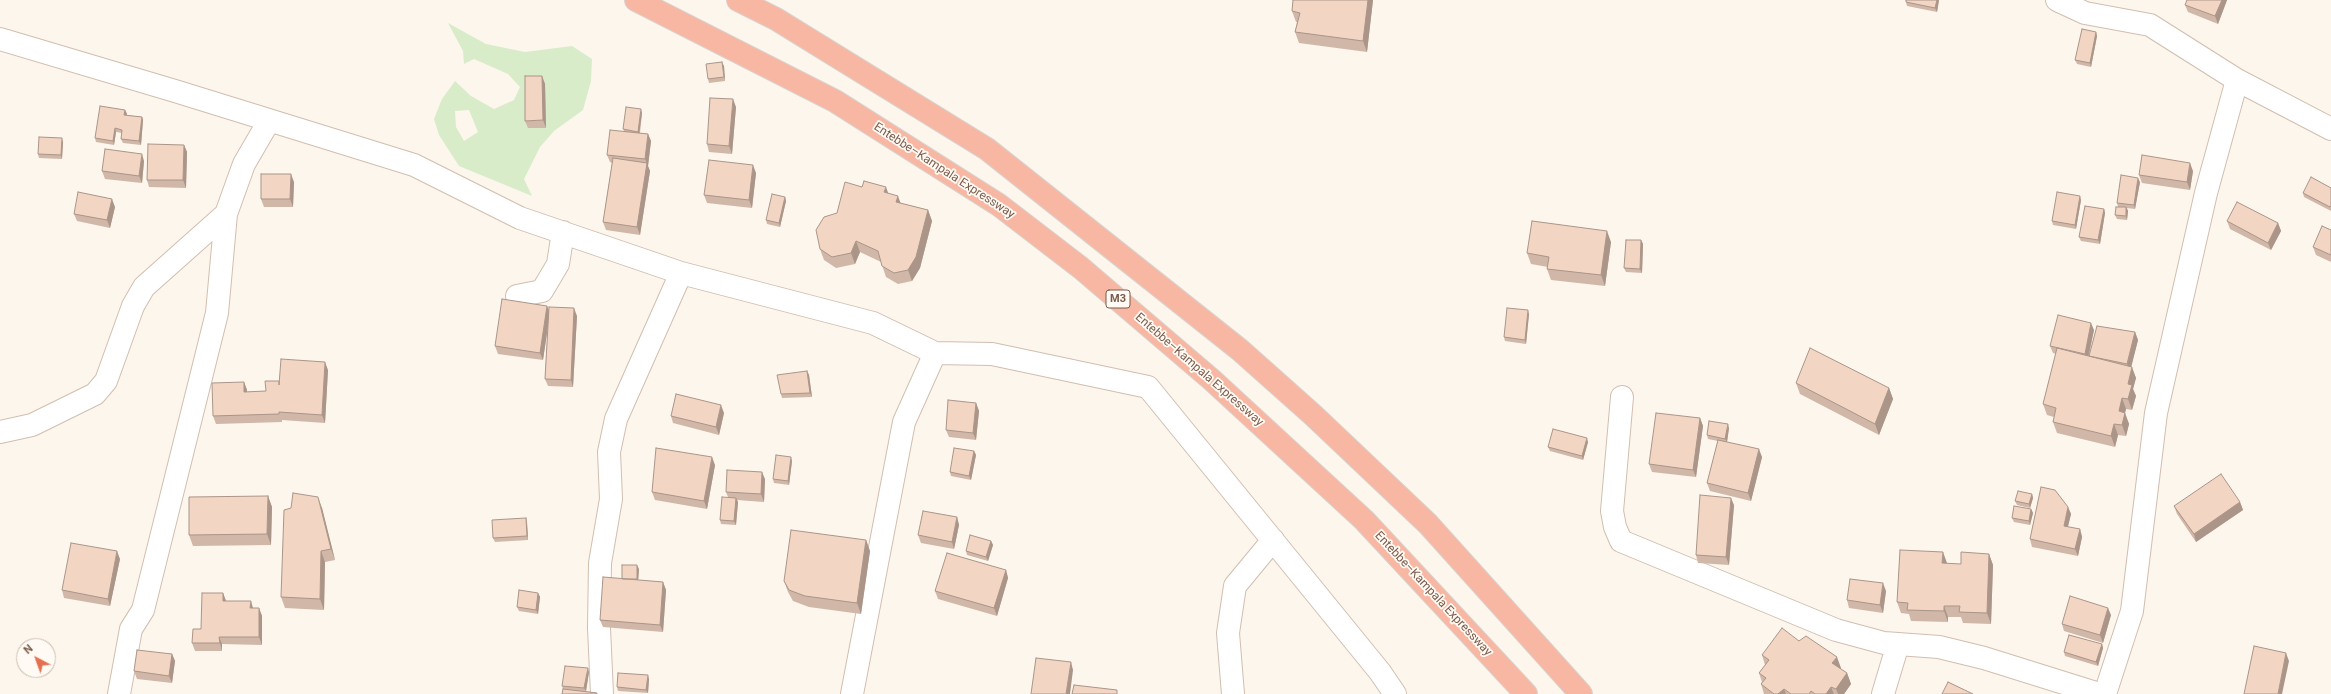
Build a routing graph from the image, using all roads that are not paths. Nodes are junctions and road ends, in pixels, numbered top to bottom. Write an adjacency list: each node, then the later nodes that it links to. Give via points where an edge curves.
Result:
1 (636, 0): 22 (highway, Entebbe–Kampala Expressway / M3, via 835,101 999,205 1081,268 1212,380 1364,520)
2 (738, 0): 23 (highway, via 776,20 987,149 1240,350 1428,524)
3 (2057, 0): 5 (street, via 2085,13 2150,24)
4 (0, 39): 6 (street)
5 (2238, 80): 7 (street); 26 (street, via 2206,193 2156,413 2132,611)
6 (269, 121): 8 (street, via 244,164); 9 (street, via 414,165 520,218)
7 (2331, 129)
8 (226, 214): 14 (street, via 144,287 133,306 106,381 95,394 32,424); 17 (street, via 217,313 143,610 131,629)
9 (563, 232): 10 (street); 11 (street, via 558,264 542,291)
10 (681, 273): 12 (street, via 873,323); 18 (street, via 616,419 609,452 611,499 600,563)
11 (517, 296)
12 (935, 353): 15 (street, via 992,354 1148,387); 19 (street, via 904,422)
13 (1622, 397): 16 (street, via 1612,510 1621,541 1836,630 1884,643)
14 (0, 432)
15 (1273, 540): 20 (street, via 1235,586 1228,633); 21 (street)
16 (1898, 644): 24 (street); 25 (street, via 1939,648 1984,658)
17 (119, 694)
18 (602, 694)
19 (852, 694)
20 (1233, 694)
21 (1395, 694)
22 (1526, 694)
23 (1581, 694)
24 (1883, 694)
25 (2099, 694)
26 (2105, 694)

